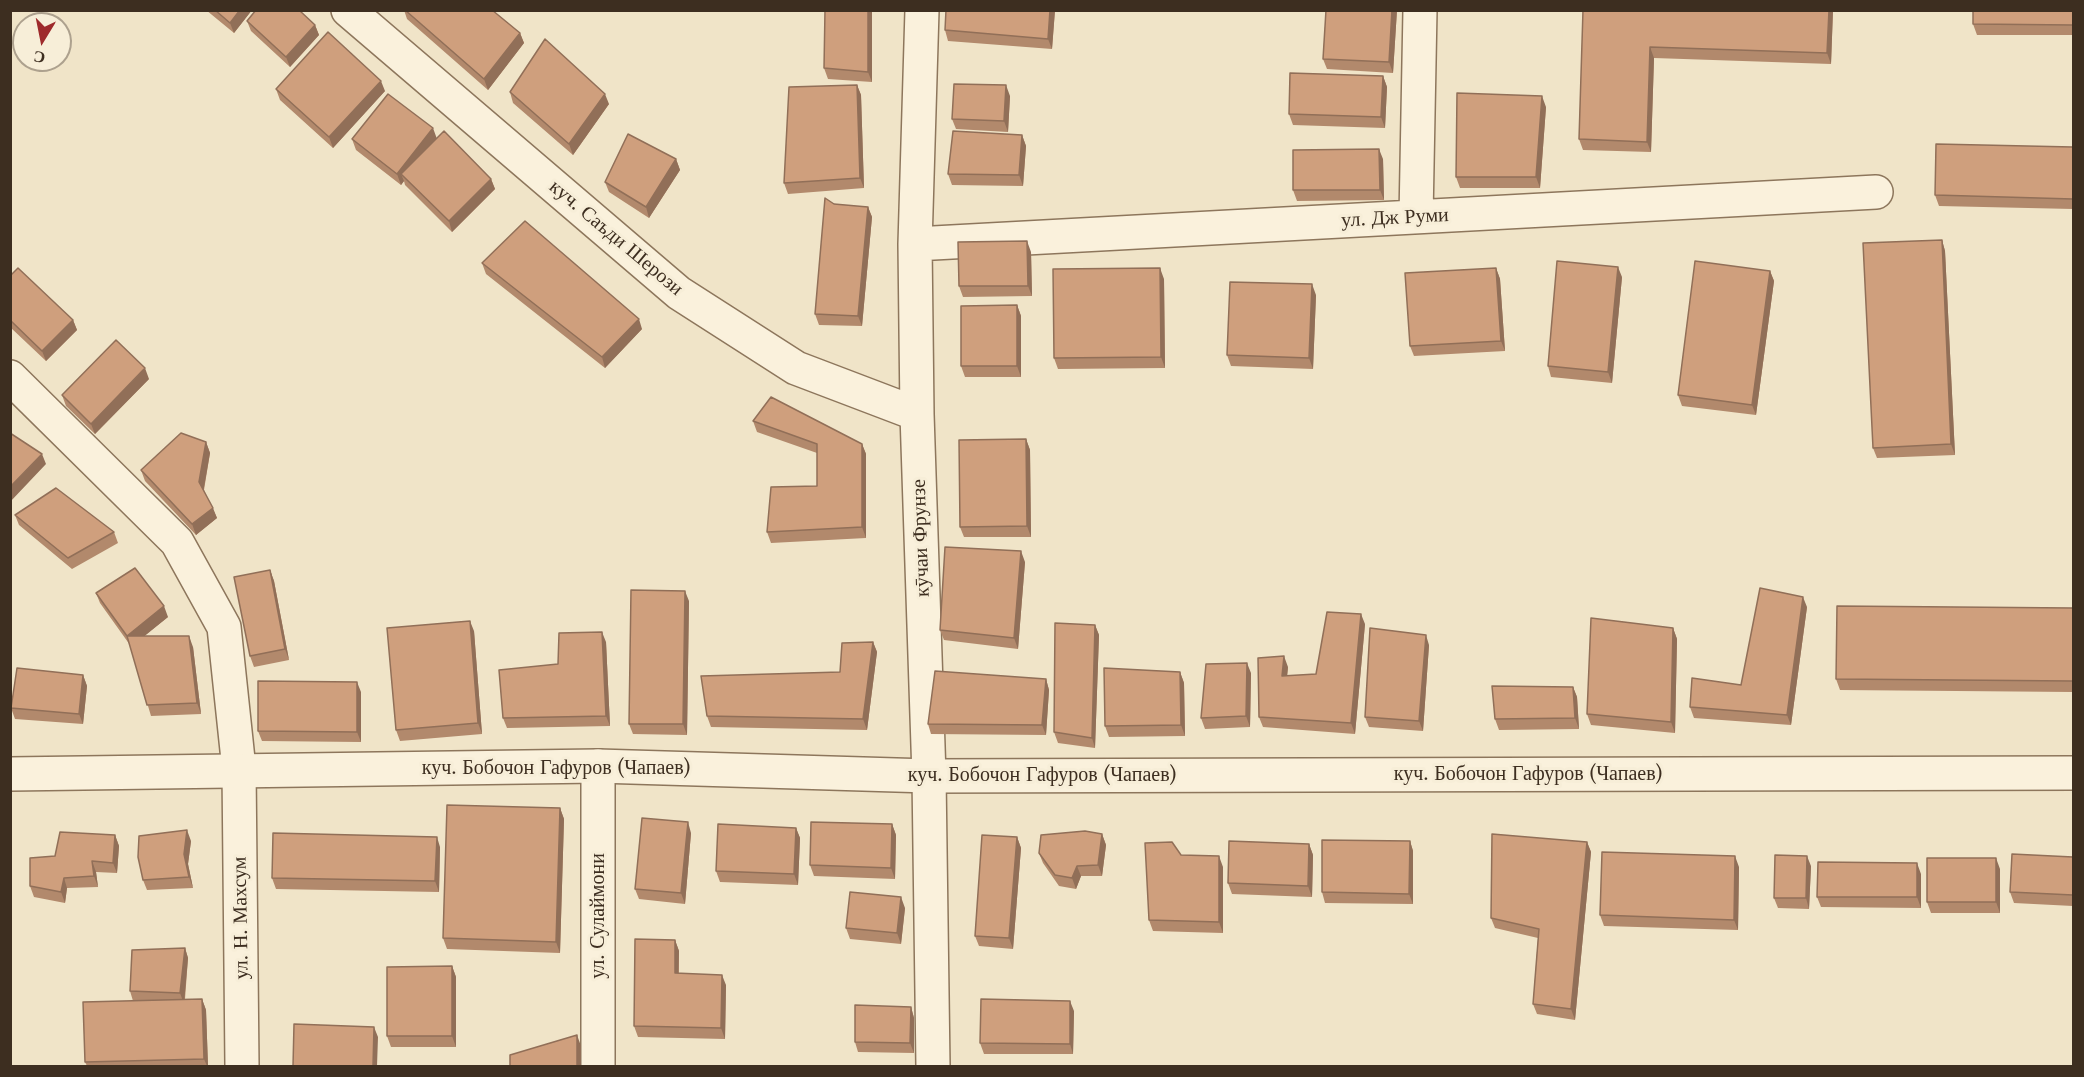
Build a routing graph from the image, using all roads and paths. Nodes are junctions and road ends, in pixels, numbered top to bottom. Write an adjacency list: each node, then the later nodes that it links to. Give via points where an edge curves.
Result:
1 (348, 10): 8 (street, куч. Саъди Шерози, via 679,293 796,368)
2 (922, 10): 6 (street, кӯчаи Фрунзе)
3 (1420, 10): 5 (street)
4 (1876, 192): 5 (street, ул. Дж Руми)
5 (1416, 217): 6 (street, ул. Дж Руми)
6 (915, 244): 8 (street, кӯчаи Фрунзе)
7 (10, 377): 10 (street, ул. Н. Махсум, via 177,542 224,627)
8 (917, 414): 13 (street, кӯчаи Фрунзе)
9 (598, 766): 10 (street, куч. Бобочон Гафуров (Чапаев)); 13 (street, куч. Бобочон Гафуров (Чапаев)); 15 (street, ул. Сулаймони)
10 (239, 769): 12 (street, куч. Бобочон Гафуров (Чапаев)); 14 (street, ул. Н. Махсум)
11 (2073, 772): 13 (street, куч. Бобочон Гафуров (Чапаев))
12 (10, 774)
13 (929, 776): 16 (street, кӯчаи Фрунзе)
14 (242, 1066)
15 (598, 1066)
16 (933, 1066)

